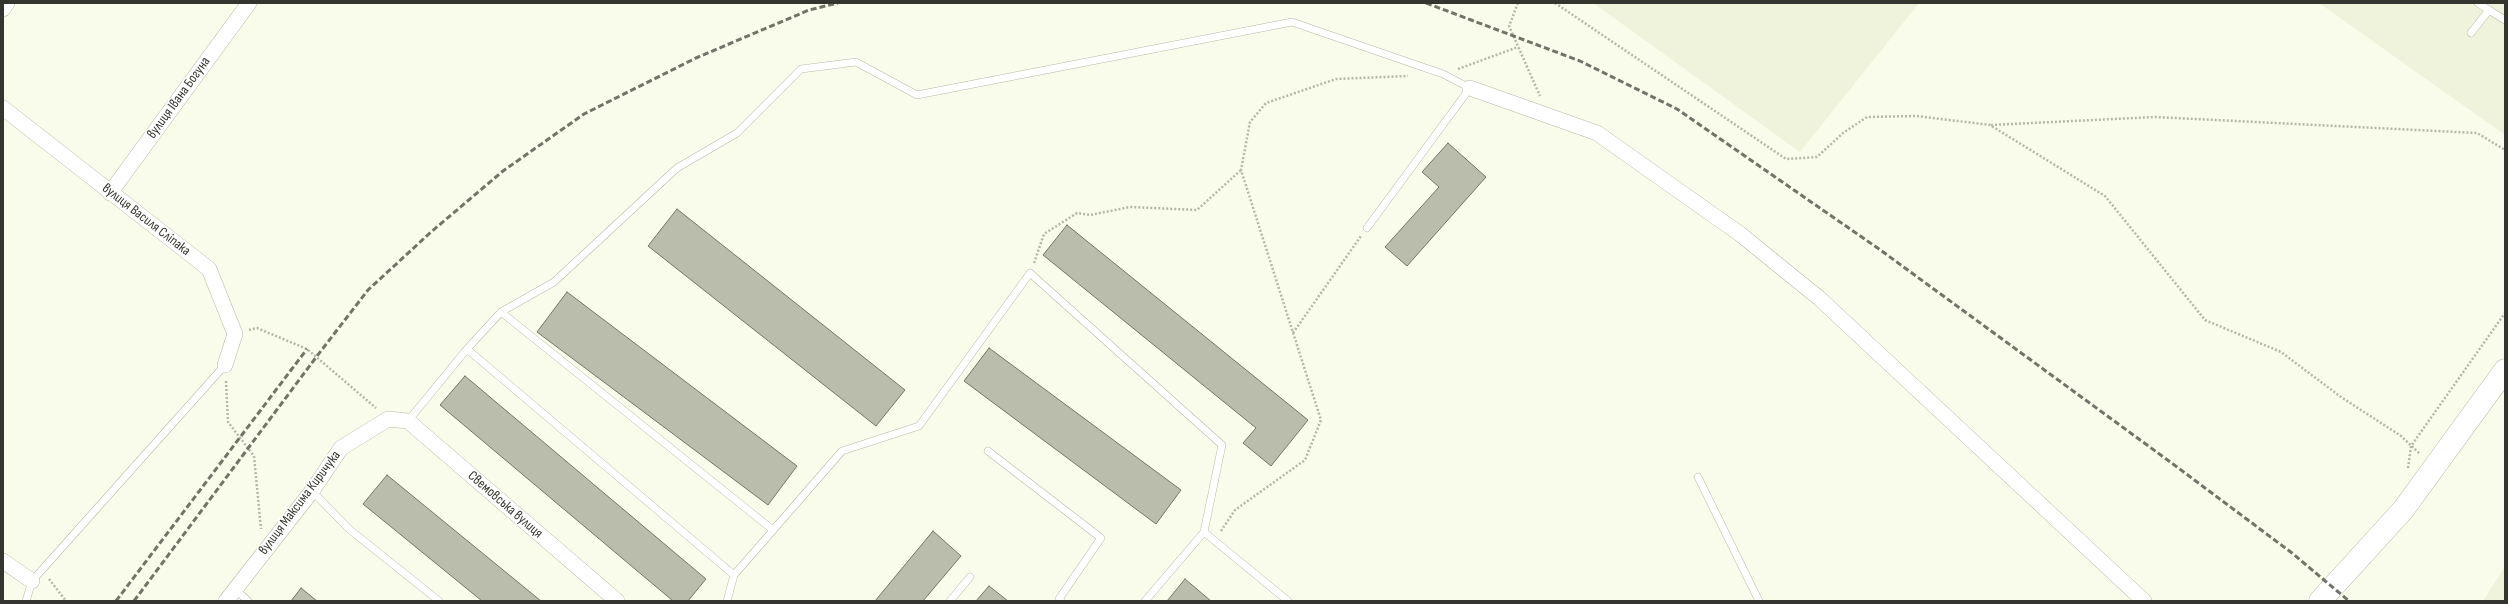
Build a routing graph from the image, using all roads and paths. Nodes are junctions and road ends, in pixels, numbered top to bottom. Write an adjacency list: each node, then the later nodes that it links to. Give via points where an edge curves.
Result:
1 (7, 3): 6 (street)
2 (249, 3): 19 (street, вулиця Івана Богуна)
3 (1518, 3): 10 (path, via 1509,26)
4 (1555, 3): 16 (path, via 1786,159 1817,157 1867,117 1917,116)
5 (2478, 3): 7 (lane)
6 (3, 9)
7 (2489, 10): 8 (lane); 9 (lane)
8 (2505, 20)
9 (2471, 32)
10 (1518, 48): 11 (path); 15 (path)
11 (1443, 74): 13 (lane); 22 (lane, via 1292,22 917,95 856,62 801,69 737,133 678,168 554,282)
12 (1412, 76): 18 (path, via 1336,79 1266,103 1250,122)
13 (1470, 88): 15 (street); 20 (lane)
14 (3, 108): 19 (street, вулиця Василя Сліпака)
15 (1551, 117): 58 (street, via 1597,133 1746,239 1819,298)
16 (1990, 125): 17 (path, via 2179,118 2477,133); 31 (path, via 2105,196 2205,320 2281,352)
17 (2505, 150)
18 (1240, 170): 21 (path, via 1197,210 1130,206 1090,215 1077,213 1044,234); 25 (path)
19 (110, 193): 24 (street, вулиця Василя Сліпака, via 209,269)
20 (1367, 228): 25 (path)
21 (1030, 273): 37 (lane, via 919,426 842,451); 38 (lane, via 1222,445)
22 (500, 312): 26 (lane); 37 (lane)
23 (2505, 313): 31 (path)
24 (235, 334): 27 (street); 29 (path, via 257,328 307,349)
25 (1293, 334): 39 (path, via 1321,420 1305,460 1235,510)
26 (467, 349): 30 (lane); 42 (lane)
27 (226, 365): 40 (path, via 228,422 254,456); 43 (lane)
28 (2505, 370): 33 (main road)
29 (388, 419): 30 (street); 36 (street, вулиця Максима Киричука, via 341,448)
30 (408, 421): 51 (street, Свемовська вулиця)
31 (2411, 446): 33 (path); 34 (path)
32 (988, 451): 54 (lane, via 1101,538 1059,598)
33 (2434, 468): 45 (main road, via 2403,510)
34 (2408, 475)
35 (1698, 477): 57 (lane)
36 (312, 491): 40 (street, вулиця Максима Киричука); 50 (lane, via 349,529)
37 (773, 530): 42 (lane)
38 (1204, 532): 39 (lane); 55 (lane)
39 (1214, 540): 56 (lane)
40 (263, 553): 46 (street, вулиця Максима Киричука)
41 (3, 561): 43 (street)
42 (734, 575): 52 (lane)
43 (37, 576): 47 (lane); 48 (path)
44 (970, 577): 53 (lane)
45 (2327, 594)
46 (230, 595): 49 (lane)
47 (26, 601)
48 (66, 601)
49 (248, 601)
50 (439, 601)
51 (617, 601)
52 (727, 601)
53 (950, 601)
54 (1061, 601)
55 (1145, 601)
56 (1288, 601)
57 (1758, 601)
58 (2144, 601)

